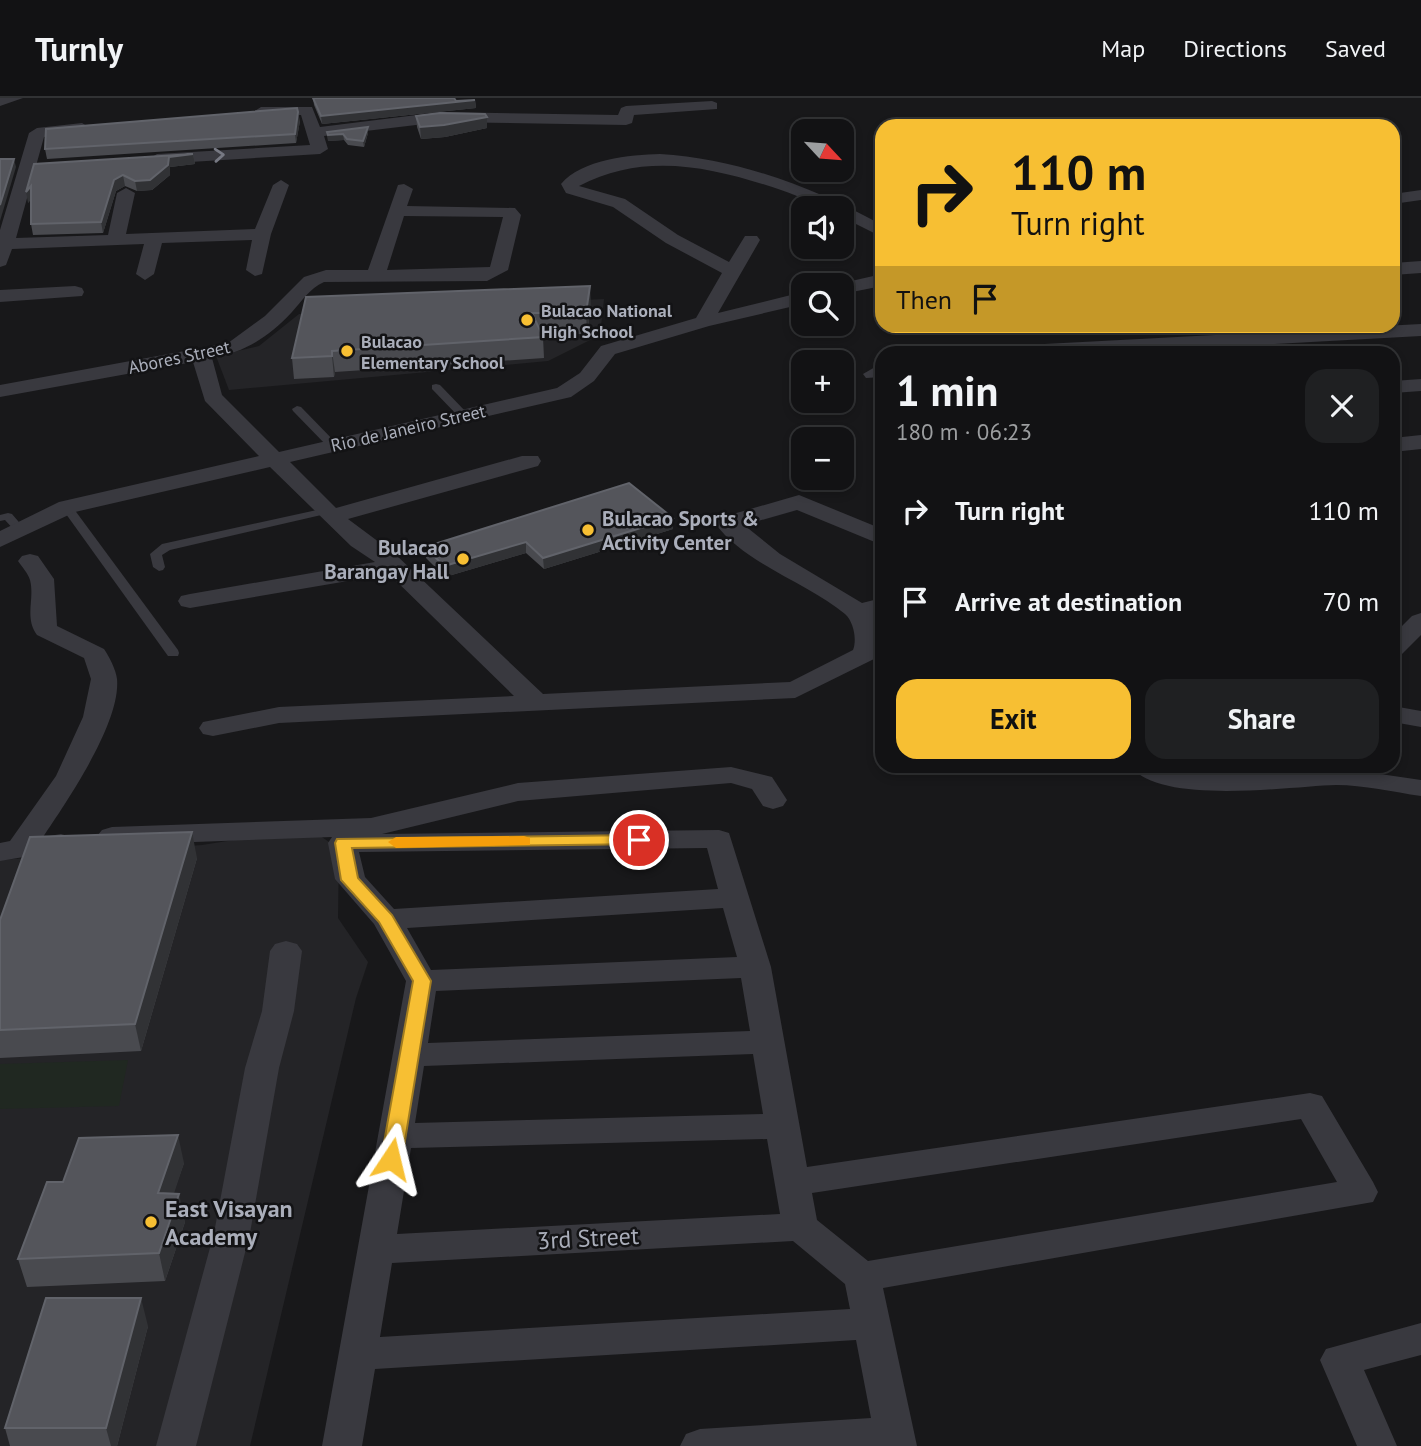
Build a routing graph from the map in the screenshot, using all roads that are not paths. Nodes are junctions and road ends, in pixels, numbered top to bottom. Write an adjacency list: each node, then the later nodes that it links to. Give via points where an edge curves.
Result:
1 (15, 98): 4 (street)
2 (571, 98): 10 (street)
3 (533, 99): 9 (street)
4 (0, 101)
5 (292, 103): 7 (street); 13 (street, via 307,110)
6 (710, 111): 8 (street)
7 (242, 114)
8 (686, 114): 10 (street, via 626,111 626,120); 12 (street)
9 (533, 118): 10 (street); 13 (street, via 440,117 394,129)
10 (568, 118)
11 (96, 127): 28 (street, via 37,133 35,167)
12 (652, 127)
13 (315, 132): 14 (street, one-way to 13, via 320,149)
14 (138, 160)
15 (281, 186): 24 (street)
16 (404, 189): 21 (street)
17 (126, 193): 26 (street)
18 (1421, 195): 20 (street)
19 (817, 196): 32 (street, via 679,157 603,168 569,184 572,189 619,204)
20 (1400, 198)
21 (399, 211): 34 (street); 34 (street, Abores Street, via 509,212 500,267 487,275)
22 (854, 217): 23 (street)
23 (875, 229)
24 (262, 234): 25 (street); 31 (street)
25 (155, 237): 26 (street); 33 (street)
26 (116, 239): 28 (street)
27 (751, 240): 32 (street)
28 (3, 252)
29 (1421, 267): 30 (street)
30 (1400, 268)
31 (255, 270)
32 (731, 270): 40 (street)
33 (145, 274)
34 (375, 277): 47 (street, Abores Street, via 313,279 300,286 292,308 261,330 234,348)
35 (875, 281): 36 (street)
36 (854, 285)
37 (75, 292): 38 (street)
38 (0, 296)
39 (791, 301): 40 (street, Rio de Janeiro Street)
40 (703, 322): 53 (street, Rio de Janeiro Street, via 608,350 587,377 564,393)
41 (1421, 330): 42 (street)
42 (1400, 331)
43 (1353, 333): 44 (street)
44 (1263, 337): 45 (street); 46 (street)
45 (1166, 346)
46 (1274, 346)
47 (201, 355): 51 (street, Abores Street); 57 (street, via 212,397)
48 (1421, 385): 49 (street)
49 (1400, 386)
50 (436, 387): 53 (lane)
51 (0, 391)
52 (297, 409): 56 (lane)
53 (463, 415): 56 (street, Rio de Janeiro Street)
54 (1421, 442): 55 (street)
55 (1400, 444)
56 (333, 446): 57 (street, Rio de Janeiro Street)
57 (277, 459): 59 (street, Rio de Janeiro Street); 60 (street)
58 (530, 461): 60 (street)
59 (67, 508): 61 (street, Rio de Janeiro Street); 70 (lane)
60 (329, 513): 64 (street); 65 (lane, via 166,547 156,554)
61 (7, 529)
62 (875, 535): 67 (street, via 799,502 727,523 772,559)
63 (30, 561): 80 (street, via 45,585 40,602 46,630 95,654 104,679 96,717 70,776)
64 (394, 566): 66 (street); 71 (street)
65 (159, 568)
66 (190, 601)
67 (870, 608): 71 (street, via 865,654 795,690)
68 (1421, 621): 69 (street)
69 (1400, 642)
70 (173, 653)
71 (536, 702): 74 (street, via 279,715)
72 (1400, 716): 73 (street)
73 (1421, 719)
74 (213, 729)
75 (1157, 773): 76 (street, via 1205,785)
76 (1326, 773)
77 (1341, 773): 78 (street)
78 (1421, 788)
79 (773, 800): 80 (street, via 762,783 732,775 519,792 371,827 105,836)
80 (9, 851)
81 (735, 898): 82 (street); 82 (street, via 719,839 343,843 350,880); 84 (street)
82 (386, 919): 85 (street)
83 (286, 951): 98 (street, via 232,1233)
84 (755, 967): 85 (street); 86 (street)
85 (422, 981): 87 (street)
86 (769, 1042): 87 (street); 88 (street)
87 (409, 1055): 89 (street)
88 (785, 1126): 89 (street); 90 (street)
89 (395, 1136): 92 (street)
90 (793, 1183): 91 (street); 93 (street, via 1310,1105 1360,1192)
91 (800, 1227): 92 (street, 3rd Street); 93 (street)
92 (376, 1249): 96 (street)
93 (862, 1277): 94 (street)
94 (873, 1324): 96 (street); 97 (street)
95 (1421, 1339): 101 (street, via 1340,1360)
96 (358, 1354): 99 (street)
97 (896, 1440): 100 (street)
98 (176, 1446)
99 (342, 1446)
100 (700, 1446)
101 (1377, 1446)

